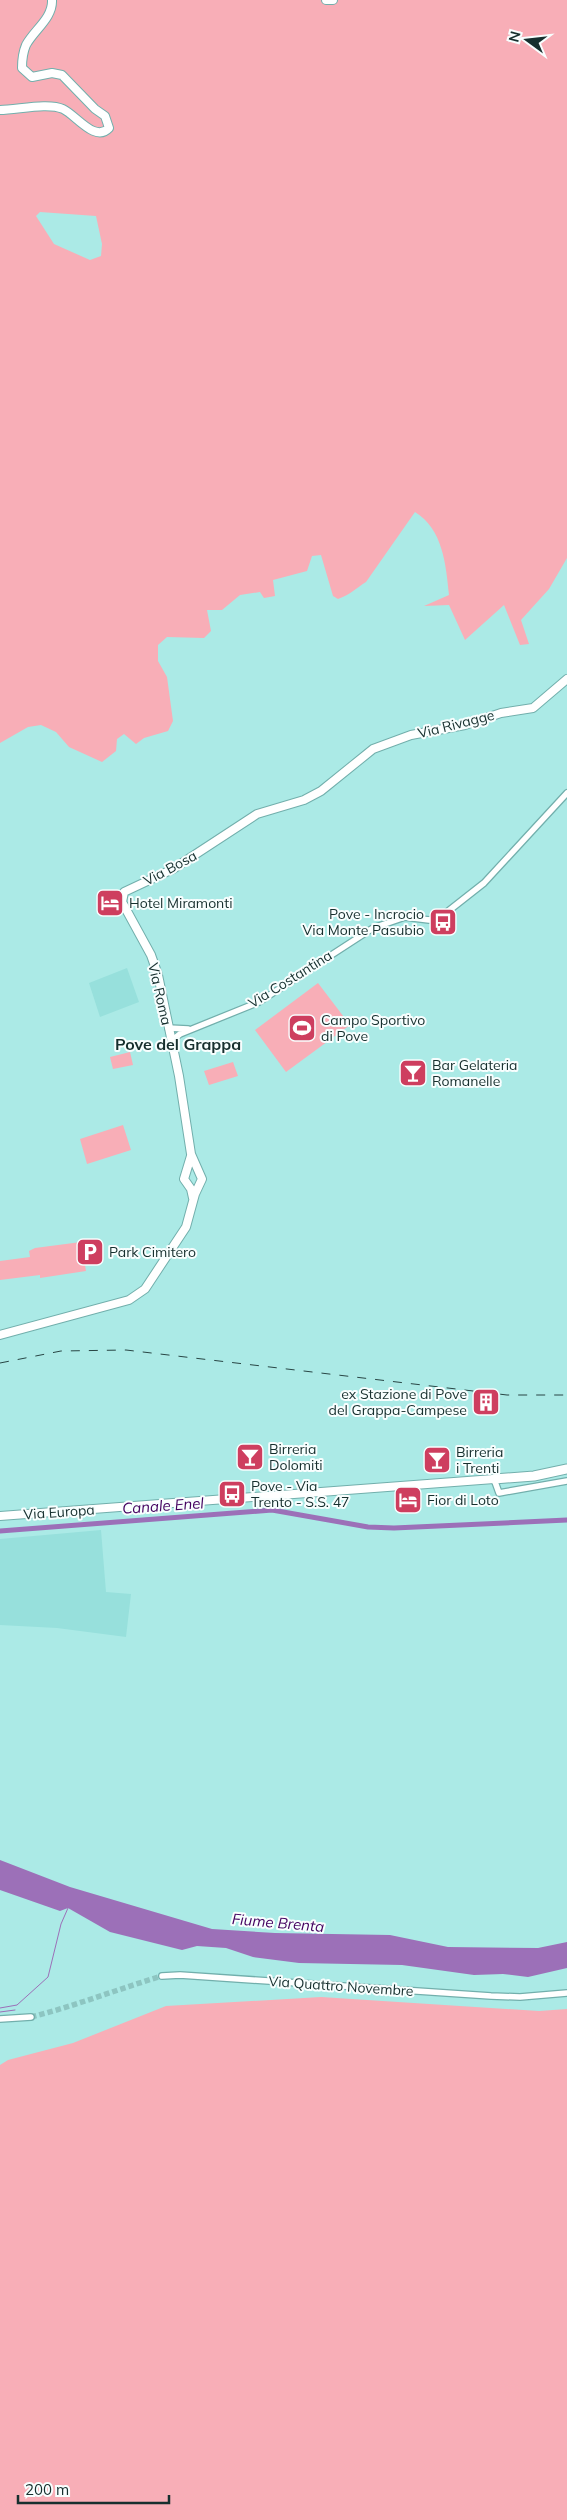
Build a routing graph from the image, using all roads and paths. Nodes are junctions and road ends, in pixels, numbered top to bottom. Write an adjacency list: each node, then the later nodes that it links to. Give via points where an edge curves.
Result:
1 (52, 0): 4 (main road, via 42,26 27,43 22,68 32,78 52,73 62,75 105,116 109,128 105,133 86,128 73,115 55,106)
2 (326, 0): 3 (main road)
3 (334, 0)
4 (0, 110)
5 (567, 680): 7 (main road, Via Rivagge, via 533,708 501,712 465,725 411,735 373,749 321,791 304,800 257,814)
6 (567, 793): 10 (street, Via Costantina, via 484,883 442,916 429,920 396,918 372,928 259,1002)
7 (220, 838): 8 (main road, Via Bosa, via 173,869 124,892)
8 (121, 899): 9 (main road, Via Roma, via 153,959)
9 (168, 1028): 10 (street, Via Costantina); 11 (main road, Via Roma)
10 (192, 1029): 11 (street, Via Costantina)
11 (170, 1042): 12 (main road, Via Roma, via 179,1076)
12 (191, 1154): 13 (main road, Via Roma); 14 (main road, Via Roma)
13 (197, 1170): 14 (main road); 15 (main road, Via Roma, via 202,1176)
14 (187, 1172): 16 (main road, Via Roma, via 184,1179)
15 (199, 1184): 16 (main road); 17 (main road, Via Roma)
16 (189, 1186): 17 (main road, Via Roma)
17 (193, 1200): 18 (main road, Via Roma, via 186,1227 139,1294 129,1300)
18 (0, 1335)
19 (567, 1469): 20 (highway, Via Europa)
20 (494, 1479): 21 (street, via 499,1493); 22 (main road, Via Europa)
21 (567, 1481)
22 (0, 1516)
23 (162, 1976): 24 (street, Via Quattro Novembre, via 520,1997)
24 (567, 1993)
25 (30, 2017): 26 (street)
26 (0, 2019)

